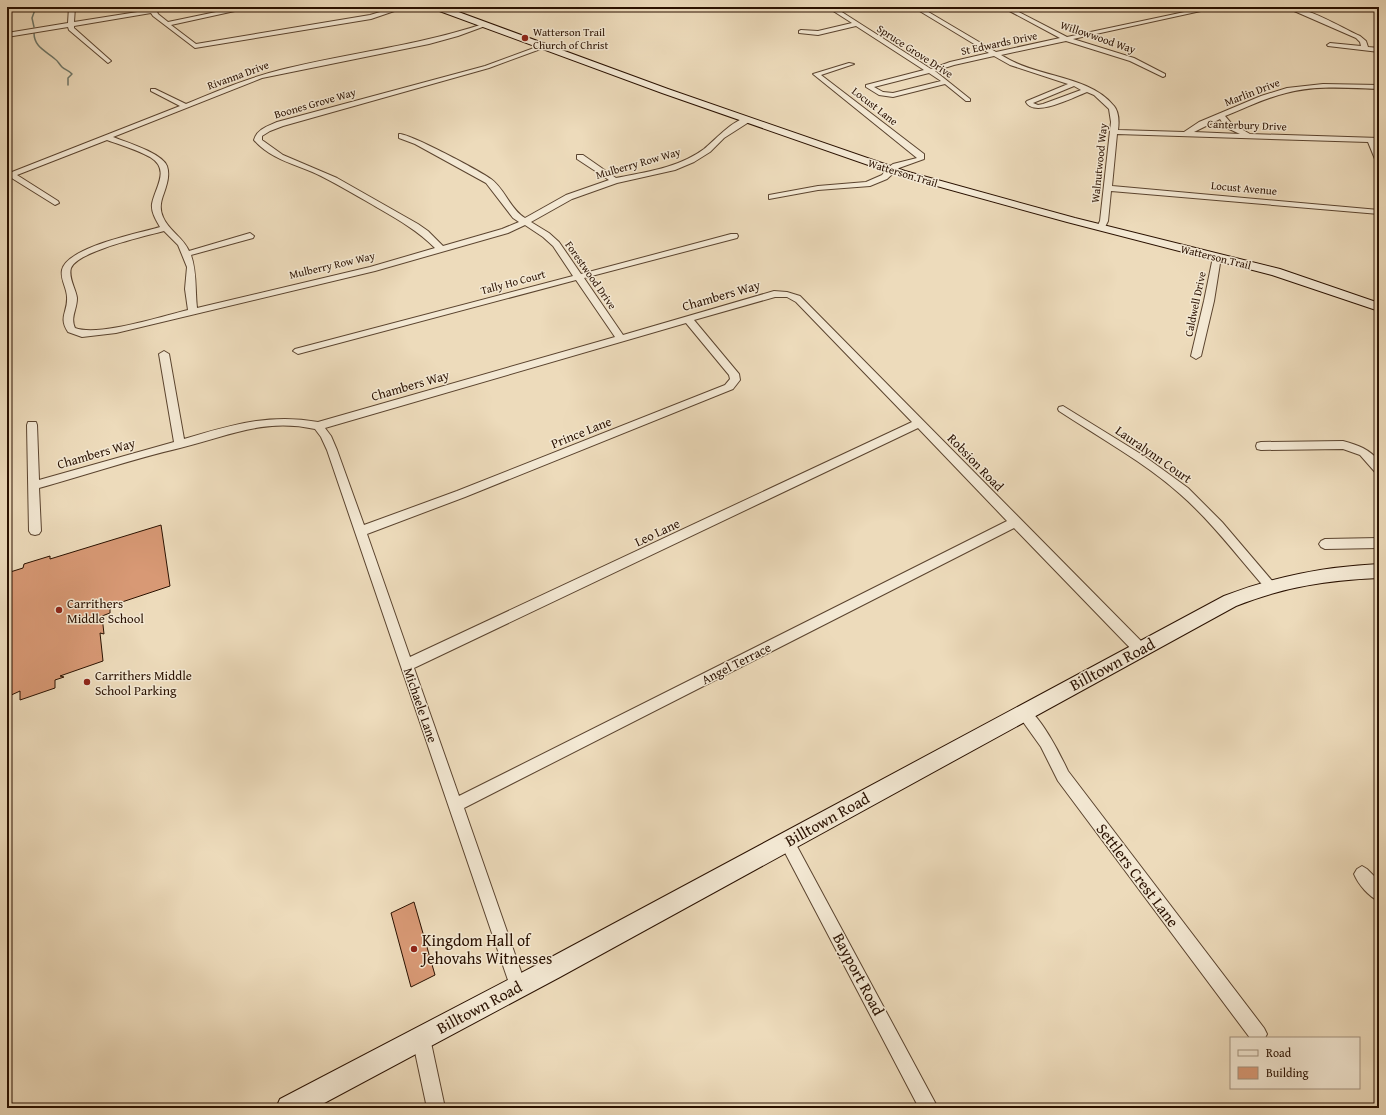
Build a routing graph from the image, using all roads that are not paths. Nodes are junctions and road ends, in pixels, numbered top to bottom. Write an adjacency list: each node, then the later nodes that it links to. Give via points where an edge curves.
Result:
1 (72, 7): 16 (street)
2 (250, 7): 14 (street)
3 (403, 7): 14 (street, via 370,17 195,46)
4 (437, 7): 17 (main road, Watterson Trail)
5 (830, 7): 15 (street, Spruce Grove Drive)
6 (916, 7): 25 (street, Walnutwood Way)
7 (1016, 7): 11 (street)
8 (1216, 7): 20 (street, St Edwards Drive)
9 (1288, 7): 23 (street, via 1358,37 1363,41)
10 (1374, 7): 13 (street)
11 (1007, 8): 20 (street, Willowwood Way)
12 (152, 9): 14 (street); 16 (street)
13 (1379, 9)
14 (167, 24)
15 (857, 24): 18 (street, via 818,33); 30 (street, Spruce Grove Drive)
16 (71, 25): 19 (street); 28 (street, via 74,32)
17 (485, 25): 22 (main road, Watterson Trail); 38 (street, Rivanna Drive, via 436,40 273,73)
18 (801, 32)
19 (7, 35)
20 (1066, 39): 25 (street, St Edwards Drive); 31 (street, Willowwood Way, via 1144,64)
21 (1330, 45): 23 (street)
22 (544, 46): 40 (main road, Watterson Trail); 61 (street, Boones Grove Way, via 487,67 280,124 259,135 258,140 266,149 322,174 408,222 425,233)
23 (1365, 48): 24 (street)
24 (1379, 50)
25 (995, 55): 30 (street, St Edwards Drive, via 952,63); 33 (street, Walnutwood Way, via 1019,67)
26 (1354, 55): 27 (street)
27 (1379, 56)
28 (108, 61)
29 (851, 64): 49 (street, Locust Lane, via 816,74 921,156 920,159)
30 (930, 71): 32 (street, Spruce Grove Drive); 32 (street, St Edwards Drive, via 868,86 881,94 893,95)
31 (1163, 75)
32 (946, 82): 37 (street, Spruce Grove Drive)
33 (1074, 84): 36 (street, Walnutwood Way); 36 (street, via 1029,102 1037,107 1044,106)
34 (1379, 87): 39 (street, Marlin Drive, via 1323,86 1287,90 1263,97)
35 (153, 90): 38 (street)
36 (1087, 90): 41 (street, Walnutwood Way, via 1112,108 1115,118)
37 (968, 100)
38 (185, 106): 45 (street, Rivanna Drive)
39 (1221, 116): 42 (street, Marlin Drive); 44 (street, via 1233,128)
40 (746, 120): 49 (main road, Watterson Trail); 51 (street, Mulberry Row Way, via 691,160 663,170)
41 (1114, 132): 42 (street, Canterbury Drive); 52 (street, Walnutwood Way)
42 (1186, 134): 44 (street, Canterbury Drive)
43 (402, 136): 56 (street, Forestwood Drive, via 418,142 489,181 516,216)
44 (1251, 136): 46 (street, Canterbury Drive)
45 (107, 137): 50 (street, Rivanna Drive); 57 (street, via 153,156 163,165 165,177 156,205 158,216)
46 (1375, 140): 48 (street)
47 (580, 157): 51 (street)
48 (1379, 159)
49 (891, 170): 53 (street, via 883,179 866,185 819,187); 58 (main road, Watterson Trail)
50 (8, 174): 54 (street)
51 (615, 181): 56 (street, Mulberry Row Way, via 569,197)
52 (1108, 188): 55 (street, Locust Avenue); 58 (street, Walnutwood Way)
53 (772, 197)
54 (55, 203)
55 (1379, 212)
56 (524, 222): 61 (street, Mulberry Row Way, via 505,231); 64 (street, Forestwood Drive, via 556,244)
57 (166, 228): 62 (street, via 182,244); 67 (street, Mulberry Row Way, via 98,248 71,261 66,269 72,298 67,322 72,330 89,334)
58 (1101, 228): 63 (main road, Watterson Trail)
59 (250, 236): 62 (street)
60 (734, 236): 64 (street, Tally Ho Court)
61 (442, 250): 67 (street, Mulberry Row Way)
62 (186, 254): 67 (street, via 191,267)
63 (1217, 257): 66 (main road, Watterson Trail, via 1295,278); 72 (street, Caldwell Drive)
64 (579, 277): 69 (street, Forestwood Drive); 70 (street, Tally Ho Court)
65 (792, 295): 68 (street, Chambers Way, via 774,294); 74 (street, Robsion Road)
66 (1379, 307)
67 (193, 311)
68 (688, 319): 69 (street, Chambers Way); 83 (street, Prince Lane, via 734,374 735,380 729,388)
69 (621, 339): 76 (street, Chambers Way)
70 (298, 351)
71 (164, 354): 77 (street)
72 (1196, 356)
73 (1063, 409): 87 (street, Lauralynn Court, via 1184,491)
74 (919, 423): 81 (street, Robsion Road); 89 (street, Leo Lane)
75 (32, 425): 80 (street)
76 (318, 426): 77 (street, Chambers Way, via 305,422 264,423 241,426); 83 (street, Michaele Lane, via 332,450)
77 (180, 444): 80 (street, Chambers Way)
78 (1261, 446): 79 (street, via 1354,447 1365,452)
79 (1379, 469)
80 (34, 485): 82 (street)
81 (1015, 522): 88 (street, Robsion Road); 91 (street, Angel Terrace)
82 (35, 531)
83 (360, 531): 89 (street, Michaele Lane)
84 (1379, 543): 85 (street)
85 (1325, 544)
86 (1379, 571): 87 (main road, Billtown Road, via 1296,578)
87 (1270, 586): 88 (main road, Billtown Road, via 1230,601)
88 (1140, 649): 90 (main road, Billtown Road)
89 (407, 666): 91 (street, Michaele Lane)
90 (1024, 712): 92 (main road, Billtown Road); 96 (street, Settlers Crest Lane, via 1053,752 1064,776)
91 (456, 805): 95 (street, Michaele Lane)
92 (787, 842): 95 (main road, Billtown Road); 100 (street, Bayport Road)
93 (1362, 874): 94 (street)
94 (1379, 893)
95 (518, 986): 97 (main road, Billtown Road)
96 (1258, 1034)
97 (420, 1038): 98 (main road, Billtown Road); 99 (street)
98 (289, 1108)
99 (436, 1108)
100 (929, 1108)

